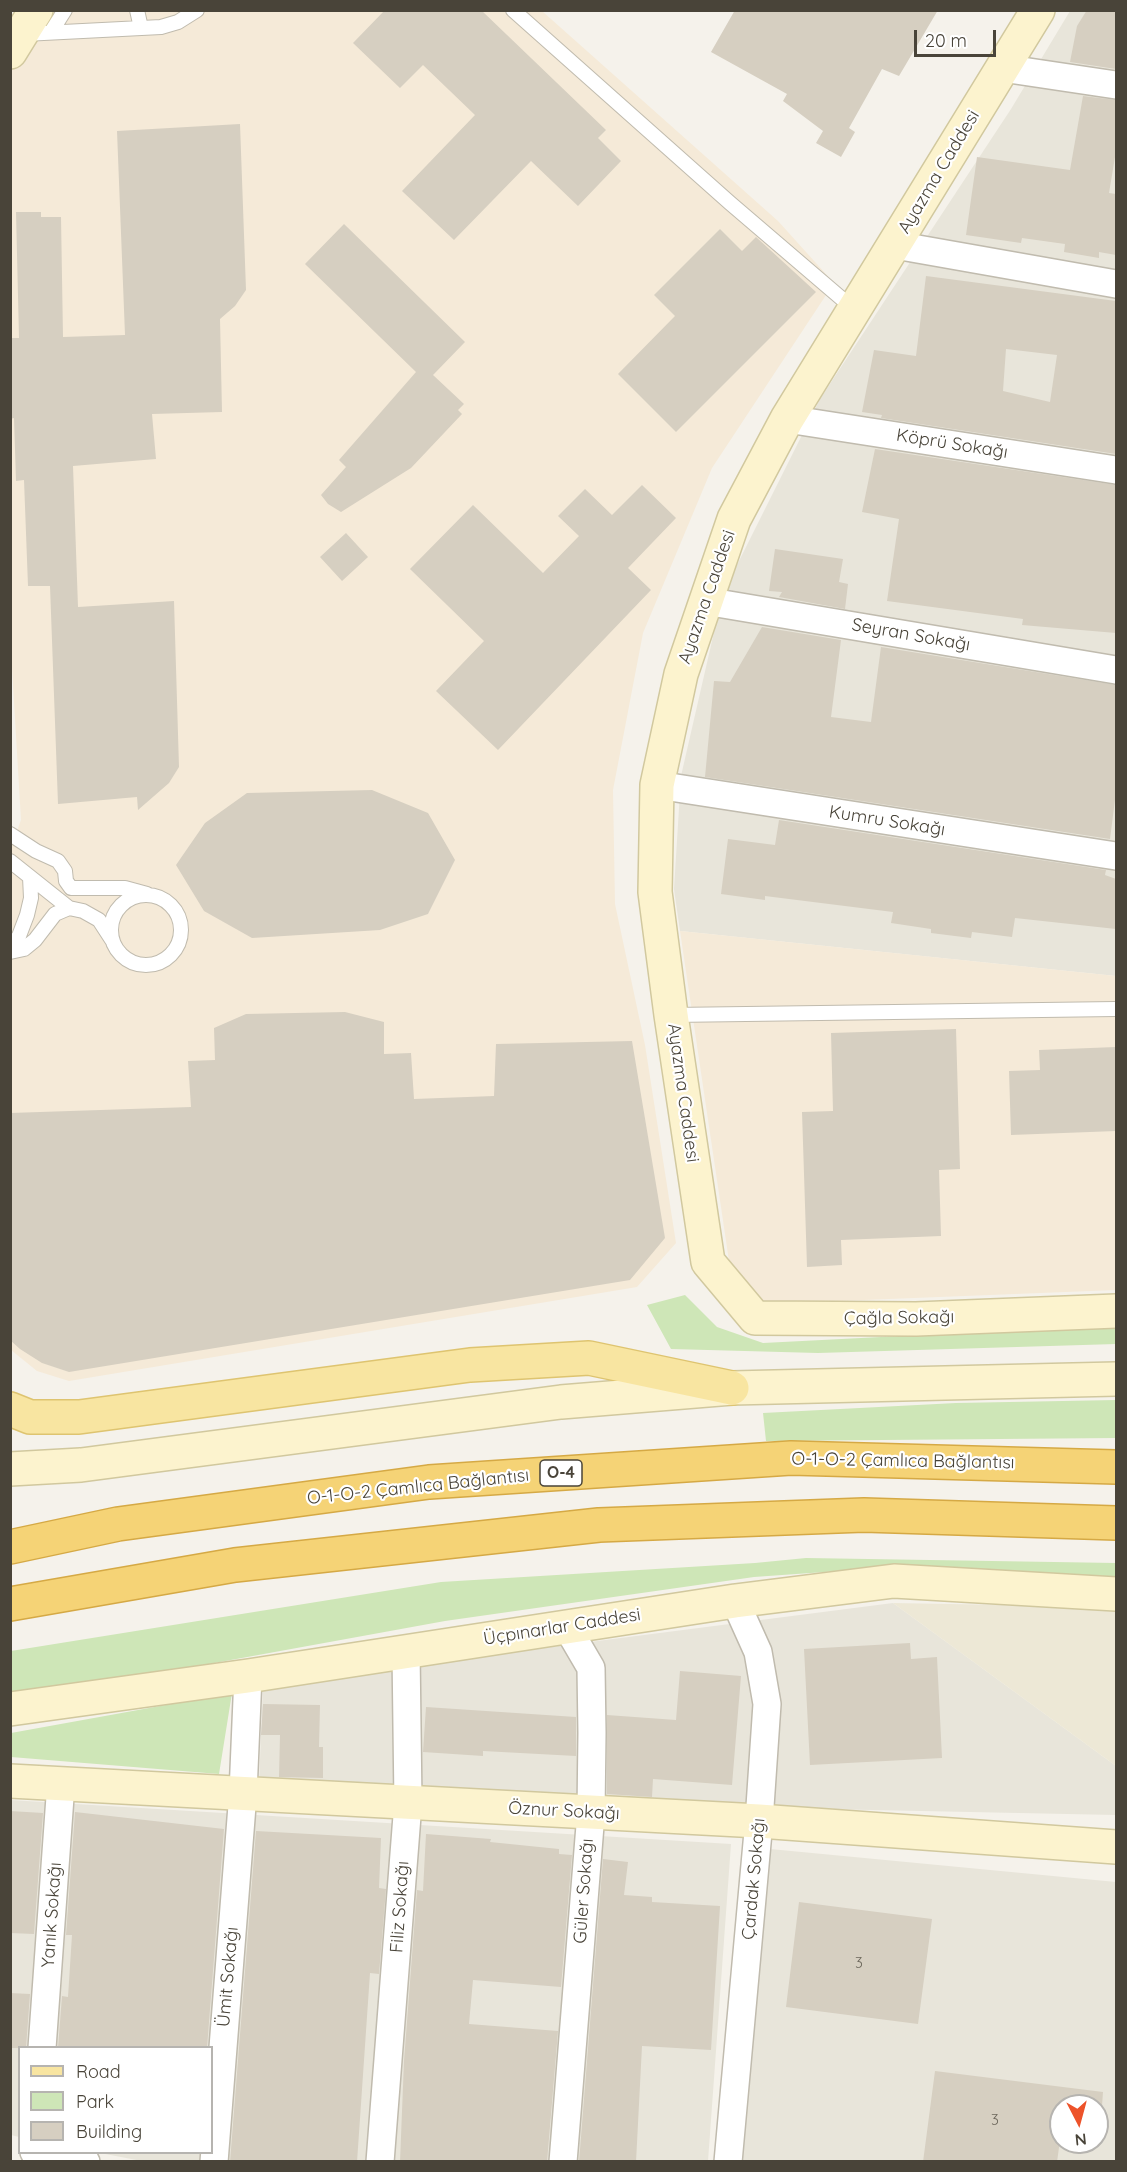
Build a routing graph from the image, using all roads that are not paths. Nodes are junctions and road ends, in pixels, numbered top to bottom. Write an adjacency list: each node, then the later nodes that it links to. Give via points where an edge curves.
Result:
1 (65, 10): 7 (lane)
2 (137, 10): 6 (lane)
3 (197, 10): 6 (lane, via 177,22)
4 (513, 10): 12 (lane)
5 (1038, 10): 8 (street, Ayazma Caddesi)
6 (141, 28): 7 (lane)
7 (30, 32)
8 (1002, 68): 9 (street); 10 (street, Ayazma Caddesi)
9 (1116, 85)
10 (895, 245): 11 (street); 12 (street, Ayazma Caddesi)
11 (1116, 284)
12 (855, 310): 13 (street, Ayazma Caddesi)
13 (787, 419): 14 (street, Köprü Sokağı); 15 (street, Ayazma Caddesi, via 734,519)
14 (1116, 470)
15 (705, 601): 16 (street, Seyran Sokağı); 17 (street, Ayazma Caddesi, via 681,674)
16 (1116, 670)
17 (657, 785): 19 (street, Kumru Sokağı); 27 (street, Ayazma Caddesi, via 655,892)
18 (10, 834): 22 (lane, via 58,861 71,888 125,888)
19 (1116, 856)
20 (10, 861): 21 (lane)
21 (30, 877): 23 (lane); 25 (lane, via 27,915)
22 (149, 895): 24 (lane, via 128,900 119,908 113,917); 24 (lane, via 160,897 177,912 182,934 171,955 149,966 137,964 117,951)
23 (69, 908): 24 (lane, via 99,920); 25 (lane, via 55,914 24,949)
24 (112, 940)
25 (10, 950)
26 (1116, 1009): 27 (lane)
27 (671, 1015): 28 (street, Ayazma Caddesi)
28 (708, 1262): 29 (street, Çağla Sokağı, via 755,1318 916,1318)
29 (1116, 1311)
30 (1116, 1378): 31 (street)
31 (732, 1388): 32 (main road, via 589,1358 470,1365 80,1417 30,1417); 34 (street, via 561,1402 81,1465)
32 (10, 1409)
33 (1116, 1467): 36 (highway, O-1-O-2 Çamlıca Bağlantısı / O-4, via 791,1458 441,1481 118,1524)
34 (10, 1469)
35 (1116, 1523): 39 (highway, via 864,1515 599,1525 235,1565)
36 (10, 1547)
37 (1116, 1594): 38 (street, Üçpınarlar Caddesi, via 894,1581)
38 (735, 1601): 40 (street, Üçpınarlar Caddesi); 49 (street, Çardak Sokağı, via 758,1652 767,1704)
39 (10, 1604)
40 (567, 1627): 41 (street, Üçpınarlar Caddesi); 48 (street, Güler Sokağı, via 591,1668)
41 (406, 1652): 42 (street, Üçpınarlar Caddesi); 47 (street, Filiz Sokağı)
42 (248, 1676): 43 (street, Üçpınarlar Caddesi); 46 (street)
43 (10, 1709)
44 (10, 1781): 45 (street, Öznur Sokağı)
45 (61, 1783): 46 (street, Öznur Sokağı); 51 (street, Yanık Sokağı)
46 (243, 1793): 47 (street, Öznur Sokağı); 54 (street, Ümit Sokağı)
47 (408, 1803): 48 (street, Öznur Sokağı); 55 (street, Filiz Sokağı)
48 (591, 1813): 49 (street, Öznur Sokağı); 56 (street, Güler Sokağı)
49 (759, 1821): 50 (street, Öznur Sokağı); 57 (street, Çardak Sokağı)
50 (1116, 1847)
51 (42, 2046)
52 (40, 2154): 53 (street)
53 (86, 2162)
54 (214, 2162)
55 (380, 2162)
56 (563, 2162)
57 (728, 2162)

